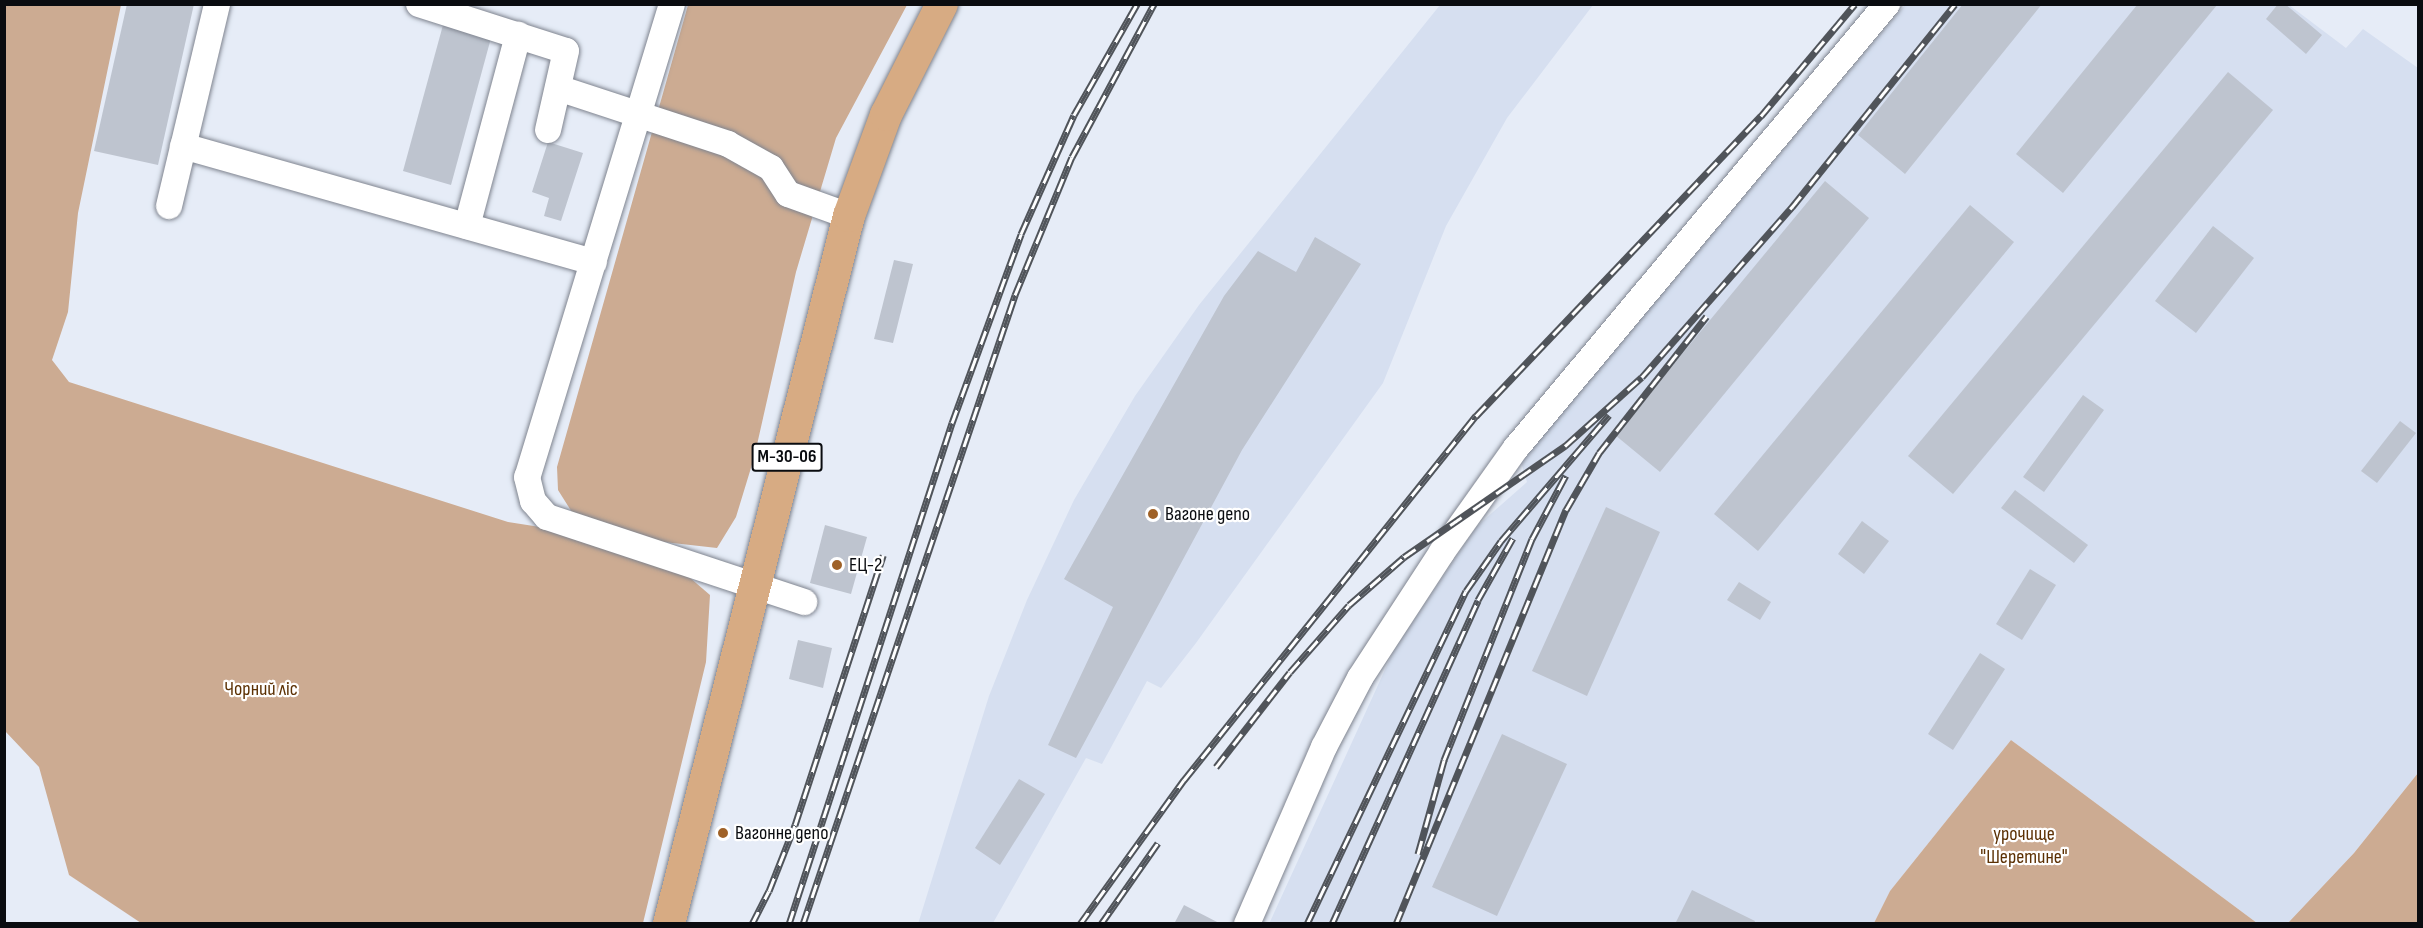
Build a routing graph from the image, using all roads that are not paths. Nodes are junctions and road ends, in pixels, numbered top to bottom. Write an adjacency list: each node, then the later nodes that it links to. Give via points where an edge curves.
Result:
1 (217, 4): 10 (street)
2 (418, 4): 6 (street)
3 (672, 4): 8 (street)
4 (942, 4): 12 (main road, М-30-06, via 886,115)
5 (1887, 4): 18 (street, via 1516,448 1423,579 1360,678 1324,747)
6 (518, 35): 7 (street, via 566,51); 13 (street)
7 (558, 88): 8 (street); 9 (street)
8 (640, 114): 12 (street, via 728,144 771,168 788,194); 14 (street)
9 (548, 130)
10 (183, 146): 11 (street); 13 (street)
11 (169, 206)
12 (849, 216): 15 (main road, М-30-06)
13 (467, 226): 14 (street)
14 (594, 262): 15 (street, via 527,477 533,501 547,517)
15 (755, 586): 16 (street); 17 (main road, М-30-06)
16 (804, 602)
17 (669, 924)
18 (1247, 924)

